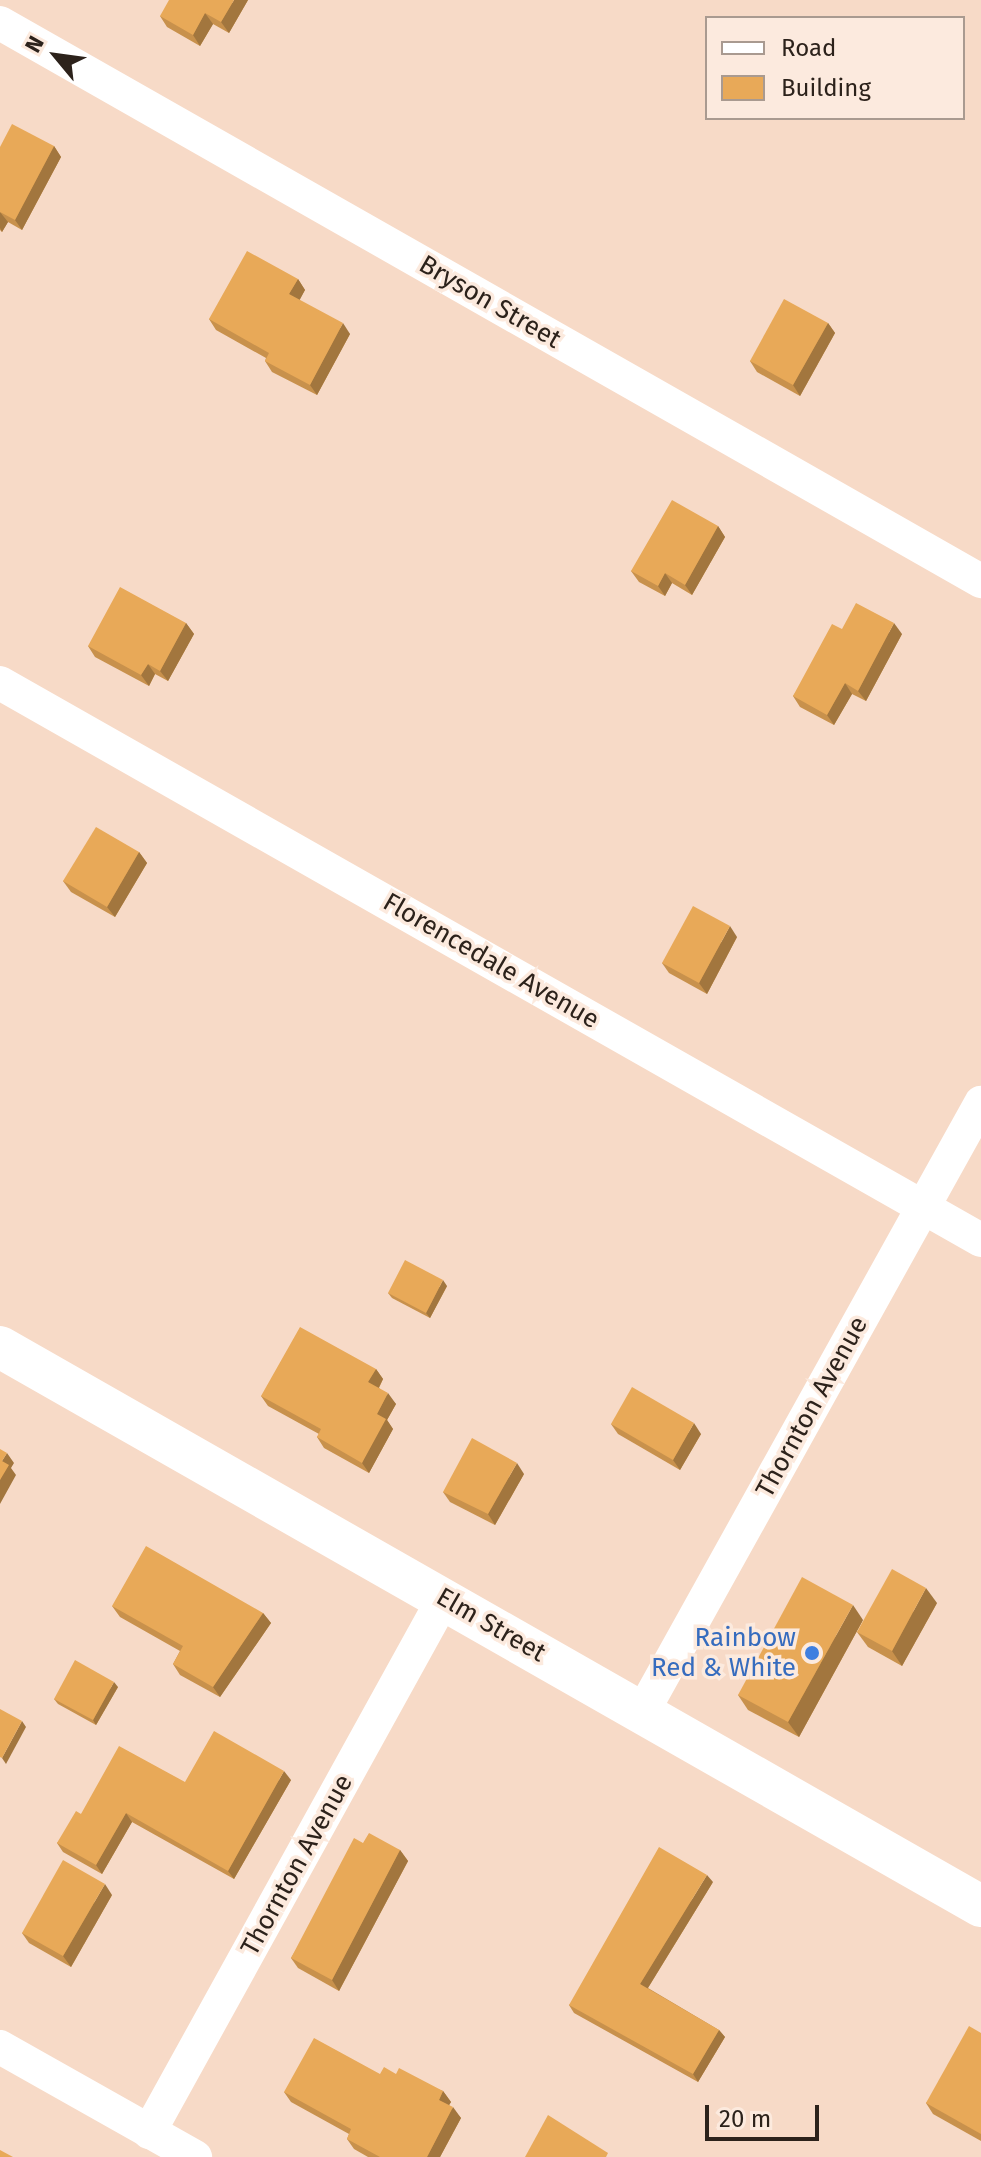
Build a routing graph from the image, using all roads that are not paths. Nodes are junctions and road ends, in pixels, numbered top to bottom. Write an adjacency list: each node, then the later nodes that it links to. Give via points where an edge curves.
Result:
1 (0, 23): 2 (street, Bryson Street)
2 (981, 581)
3 (0, 683): 5 (street, Florencedale Avenue)
4 (981, 1103): 5 (street, Thornton Avenue)
5 (923, 1207): 6 (street, Florencedale Avenue); 9 (street, Thornton Avenue)
6 (981, 1240)
7 (0, 1347): 8 (street, Elm Street)
8 (444, 1598): 9 (street, Elm Street); 12 (street, Thornton Avenue)
9 (643, 1711): 10 (street, Elm Street)
10 (981, 1906)
11 (0, 2047): 12 (street)
12 (149, 2132): 13 (street)
13 (195, 2157)

